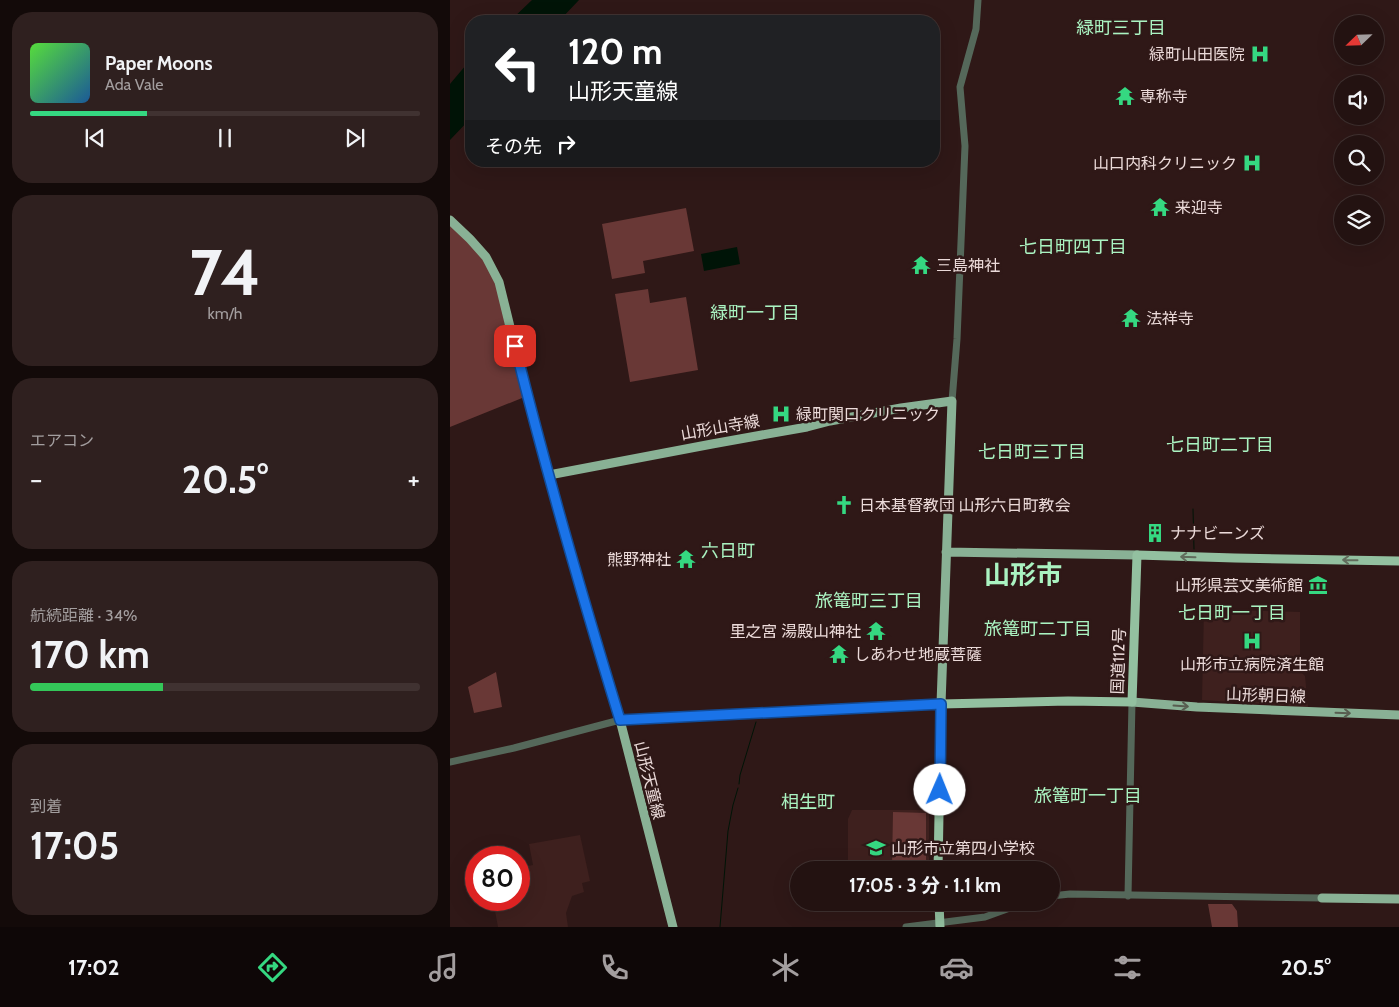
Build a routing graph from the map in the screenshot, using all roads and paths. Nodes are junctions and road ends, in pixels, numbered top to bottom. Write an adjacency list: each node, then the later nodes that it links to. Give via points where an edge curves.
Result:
1 (978, 0): 3 (street, via 976,29 960,87 965,146)
2 (450, 220): 4 (main road, via 486,257 499,282)
3 (952, 401): 4 (main road, 山形山寺線); 5 (main road)
4 (549, 475): 11 (street)
5 (946, 552): 6 (main road); 9 (main road)
6 (1137, 555): 7 (highway, one-way to 6); 8 (highway, 国道112号)
7 (1399, 561)
8 (1132, 702): 9 (highway, 国道112号); 10 (main road, 山形朝日線, one-way to 10); 15 (street)
9 (941, 704): 11 (main road, 山形天童線); 13 (highway)
10 (1399, 715)
11 (620, 720): 12 (street); 21 (main road, 山形天童線)
12 (450, 762)
13 (938, 861)
14 (1060, 895): 15 (street)
15 (1128, 896): 16 (street)
16 (1322, 898): 17 (main road)
17 (1399, 899)
18 (939, 911): 20 (highway)
19 (1001, 911): 20 (street)
20 (940, 924): 22 (street)
21 (673, 927)
22 (906, 927)

